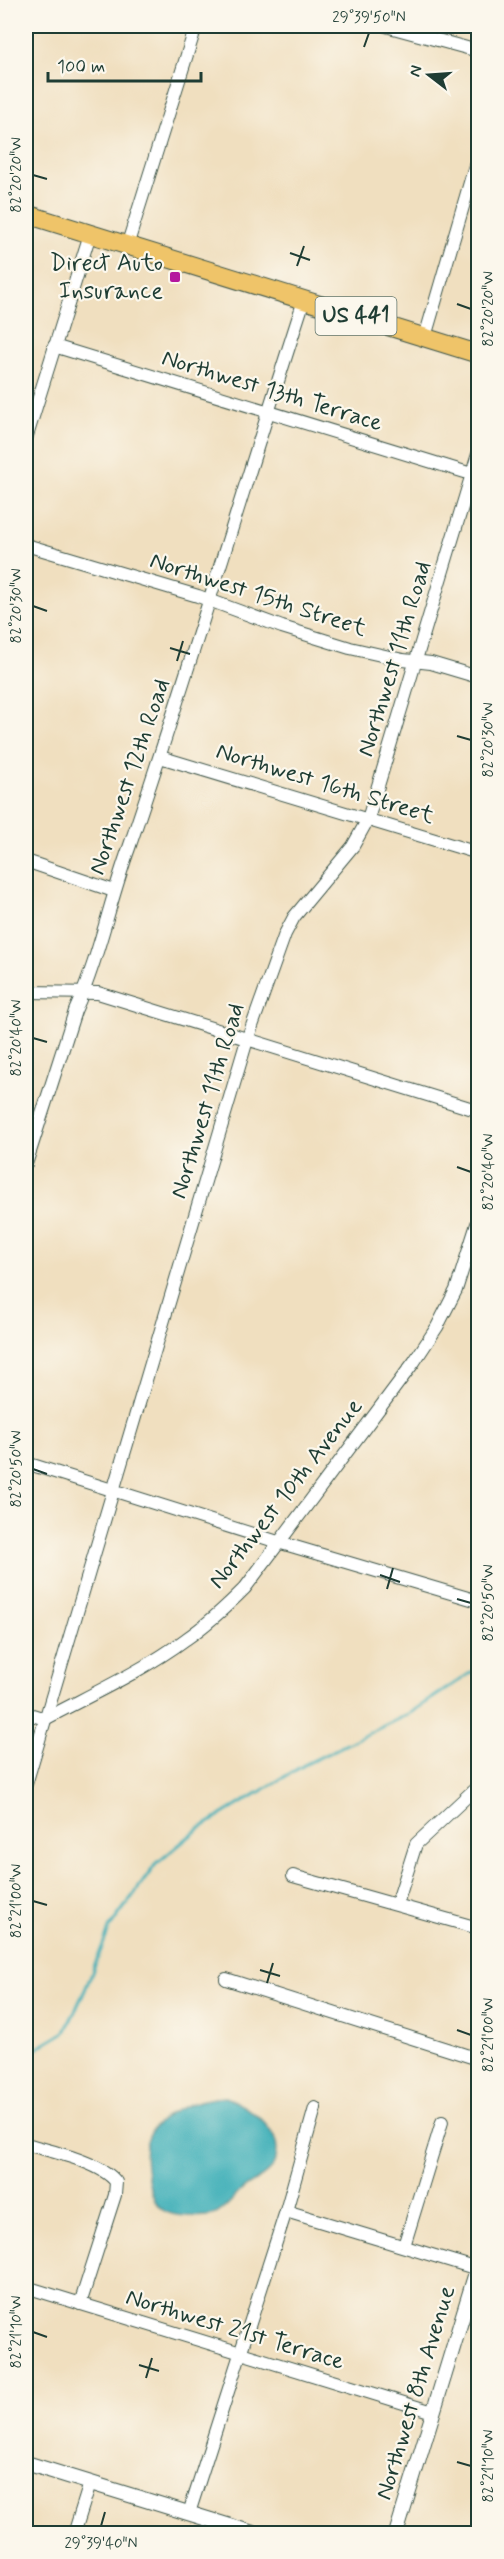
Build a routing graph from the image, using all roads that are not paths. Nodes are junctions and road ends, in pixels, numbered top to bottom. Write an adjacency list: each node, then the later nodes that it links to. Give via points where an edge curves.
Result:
1 (196, 26): 7 (street)
2 (386, 26): 3 (street)
3 (478, 51)
4 (478, 154): 9 (street)
5 (26, 214): 6 (main road, US 441)
6 (90, 234): 7 (main road, US 441); 10 (street)
7 (127, 246): 8 (main road, US 441)
8 (304, 300): 9 (main road, US 441); 12 (street, Northwest 12th Road)
9 (424, 337): 11 (main road, US 441)
10 (54, 346): 12 (street, Northwest 13th Terrace); 13 (street)
11 (478, 354)
12 (268, 411): 15 (street, Northwest 13th Terrace); 17 (street, Northwest 12th Road)
13 (26, 439)
14 (478, 454): 15 (street, Northwest 11th Road)
15 (475, 475): 18 (street, Northwest 11th Road)
16 (26, 545): 17 (street, Northwest 15th Street)
17 (209, 601): 18 (street, Northwest 15th Street, via 350,648); 20 (street, Northwest 12th Road)
18 (417, 661): 19 (street, Northwest 15th Street); 21 (street, Northwest 11th Road)
19 (478, 677)
20 (160, 757): 21 (street, Northwest 16th Street); 24 (street, Northwest 12th Road)
21 (368, 819): 22 (street, Northwest 16th Street); 27 (street, Northwest 11th Road, via 353,846 294,916)
22 (478, 853)
23 (26, 861): 24 (street)
24 (114, 891): 26 (street, Northwest 12th Road)
25 (26, 992): 26 (street)
26 (83, 994): 27 (street, via 98,993); 29 (street, Northwest 12th Road)
27 (247, 1040): 28 (street); 32 (street, Northwest 11th Road)
28 (476, 1110)
29 (26, 1164)
30 (478, 1221): 33 (street, Northwest 10th Avenue, via 456,1290 437,1327)
31 (26, 1463): 32 (street)
32 (114, 1491): 33 (street); 36 (street, Northwest 11th Road)
33 (278, 1542): 34 (street); 36 (street, Northwest 10th Avenue, via 245,1588 184,1641)
34 (478, 1601)
35 (26, 1713): 36 (street)
36 (45, 1719): 37 (street, Northwest 11th Road)
37 (26, 1784)
38 (478, 1789): 40 (street, via 416,1844)
39 (293, 1876): 40 (street)
40 (398, 1904): 41 (street)
41 (478, 1928)
42 (226, 1979): 43 (street)
43 (478, 2059)
44 (315, 2108): 47 (street)
45 (442, 2122): 48 (street)
46 (26, 2144): 51 (street, via 86,2163 111,2175 116,2182)
47 (286, 2211): 48 (street); 52 (street)
48 (404, 2246): 49 (street)
49 (478, 2268): 53 (street, Northwest 8th Avenue)
50 (26, 2287): 51 (street, Northwest 21st Terrace)
51 (80, 2304): 52 (street, Northwest 21st Terrace)
52 (240, 2353): 53 (street, Northwest 21st Terrace); 56 (street)
53 (433, 2412): 59 (street, Northwest 8th Avenue)
54 (26, 2463): 55 (street)
55 (90, 2483): 56 (street); 57 (street)
56 (189, 2513): 58 (street)
57 (74, 2534)
58 (256, 2534)
59 (396, 2534)

